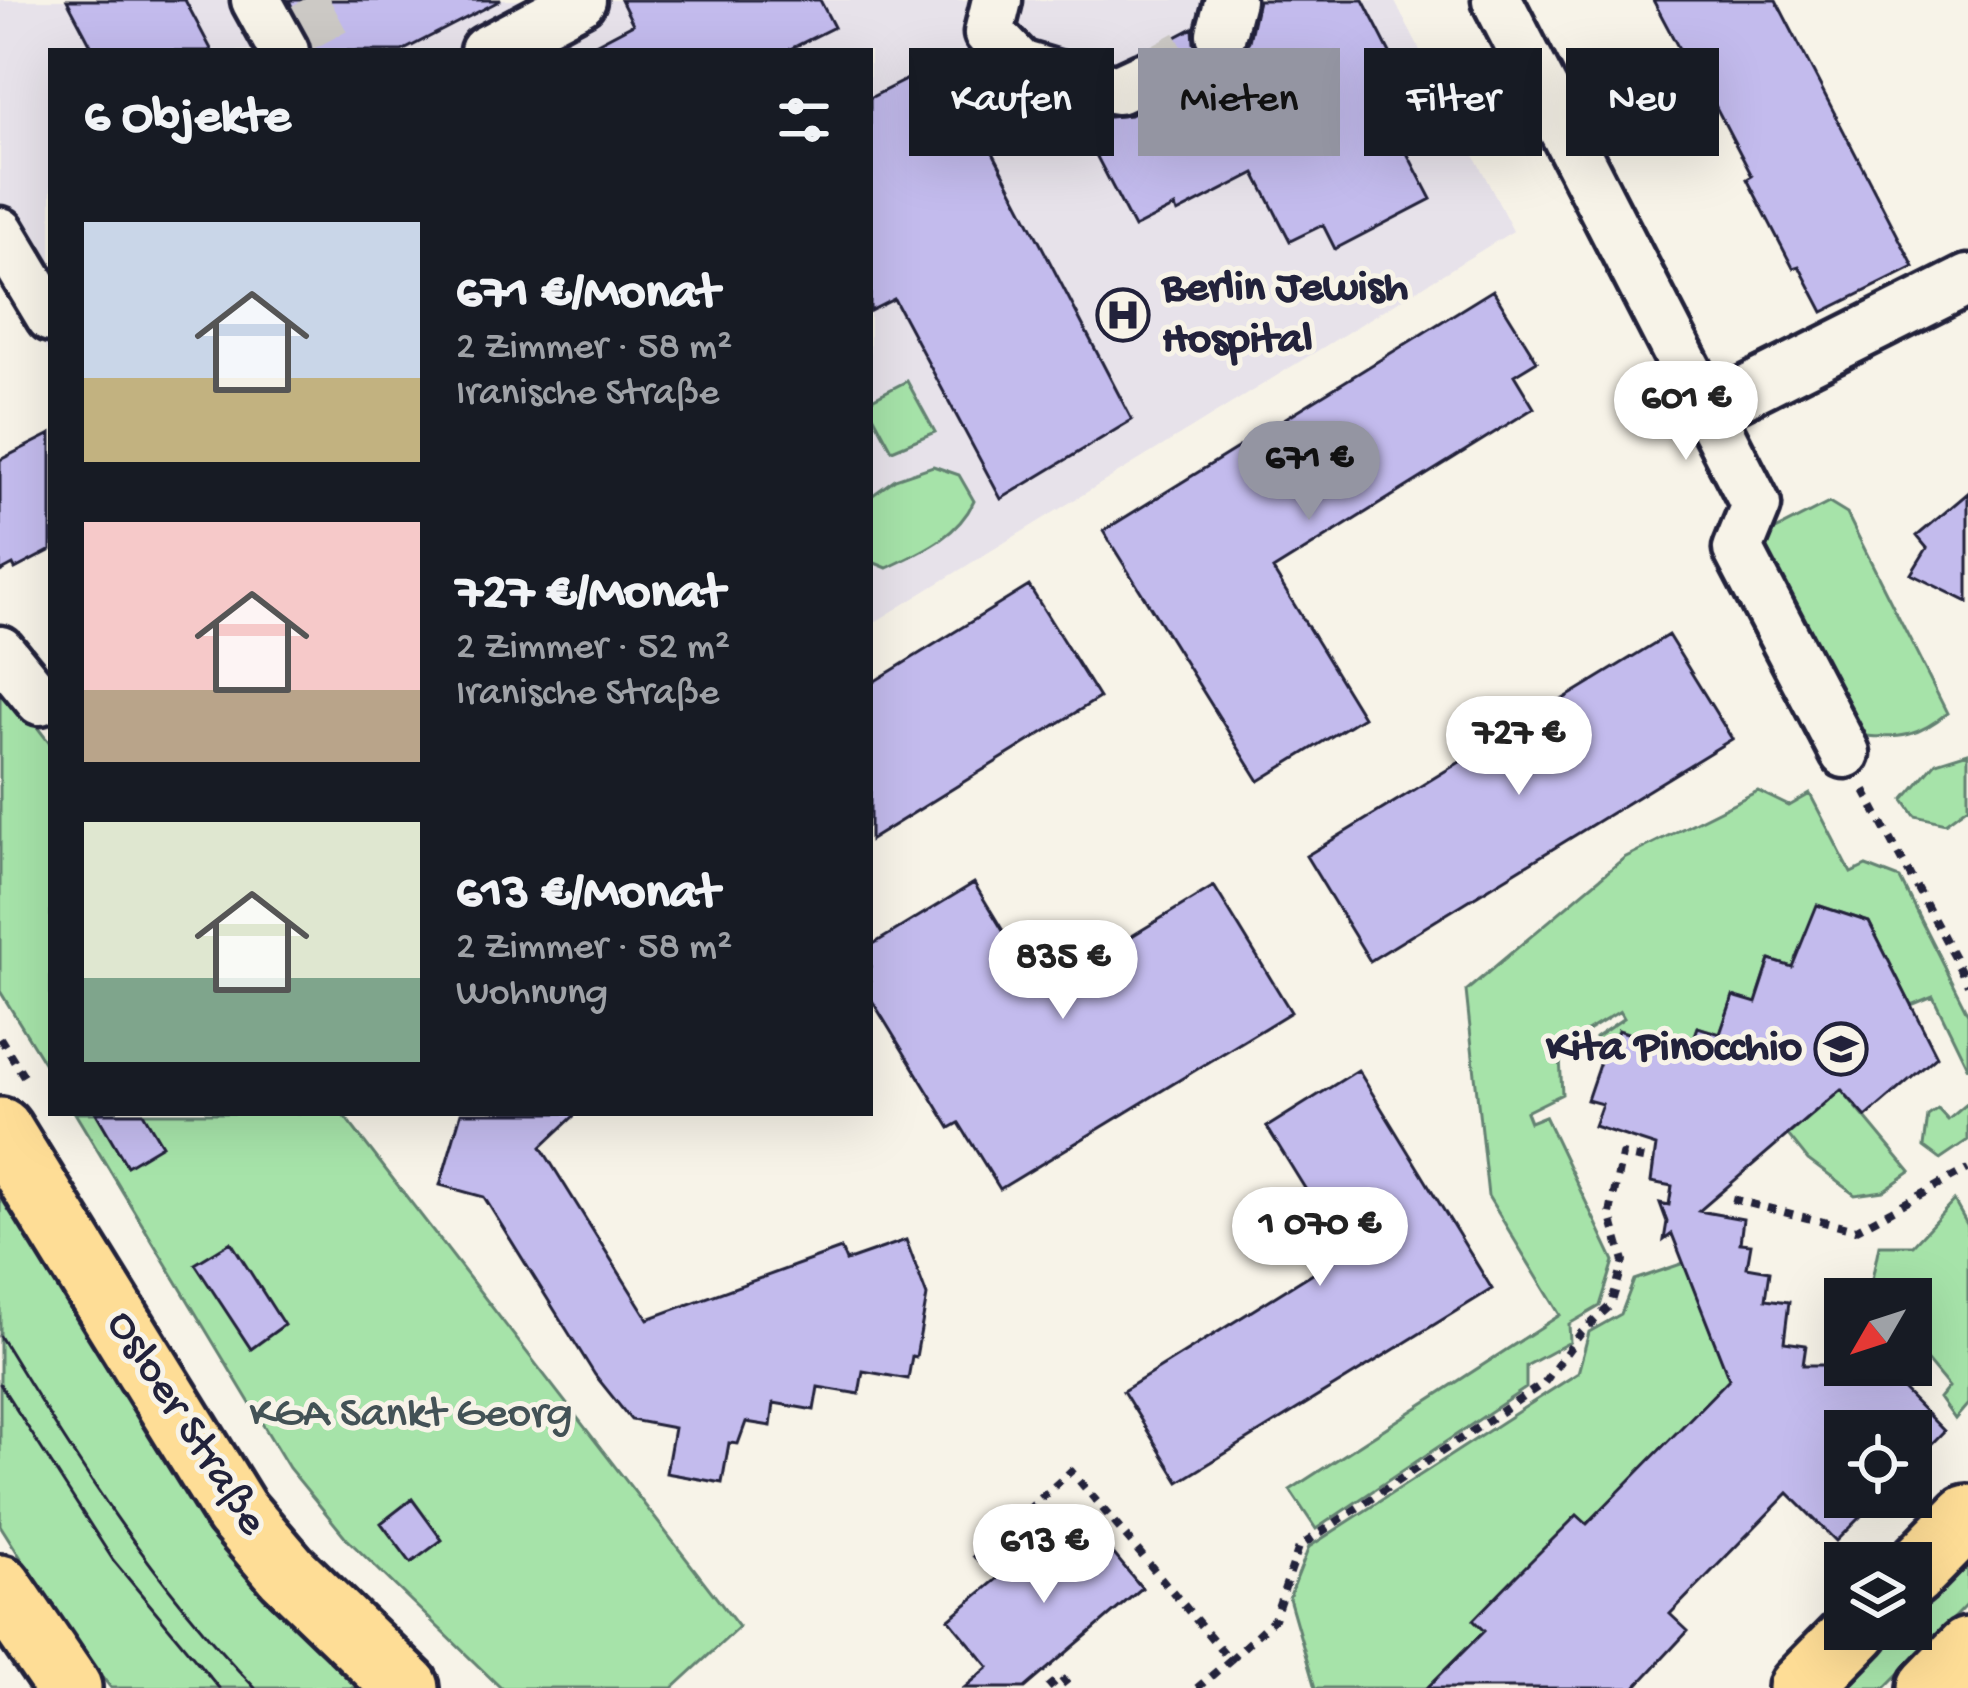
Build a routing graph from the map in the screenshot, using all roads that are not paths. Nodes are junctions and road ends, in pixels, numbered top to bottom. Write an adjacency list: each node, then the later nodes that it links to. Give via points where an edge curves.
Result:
1 (256, 0): 5 (street)
2 (581, 0): 6 (street)
3 (997, 0): 7 (street, via 989,33 1020,64 1118,89)
4 (1498, 0): 11 (street)
5 (282, 48)
6 (491, 48)
7 (1138, 80)
8 (0, 232): 10 (street)
9 (1968, 280): 11 (street)
10 (48, 312)
11 (1707, 411): 14 (street, via 1756,505 1738,549)
12 (0, 651): 13 (street)
13 (40, 700)
14 (1845, 753)
15 (0, 1130): 22 (main road, Osloer Straße, via 236,1512)
16 (1968, 1517): 17 (main road)
17 (1932, 1554)
18 (0, 1587): 21 (main road)
19 (1837, 1650): 23 (main road)
20 (1968, 1650): 24 (main road)
21 (69, 1688)
22 (407, 1688)
23 (1800, 1688)
24 (1931, 1688)

